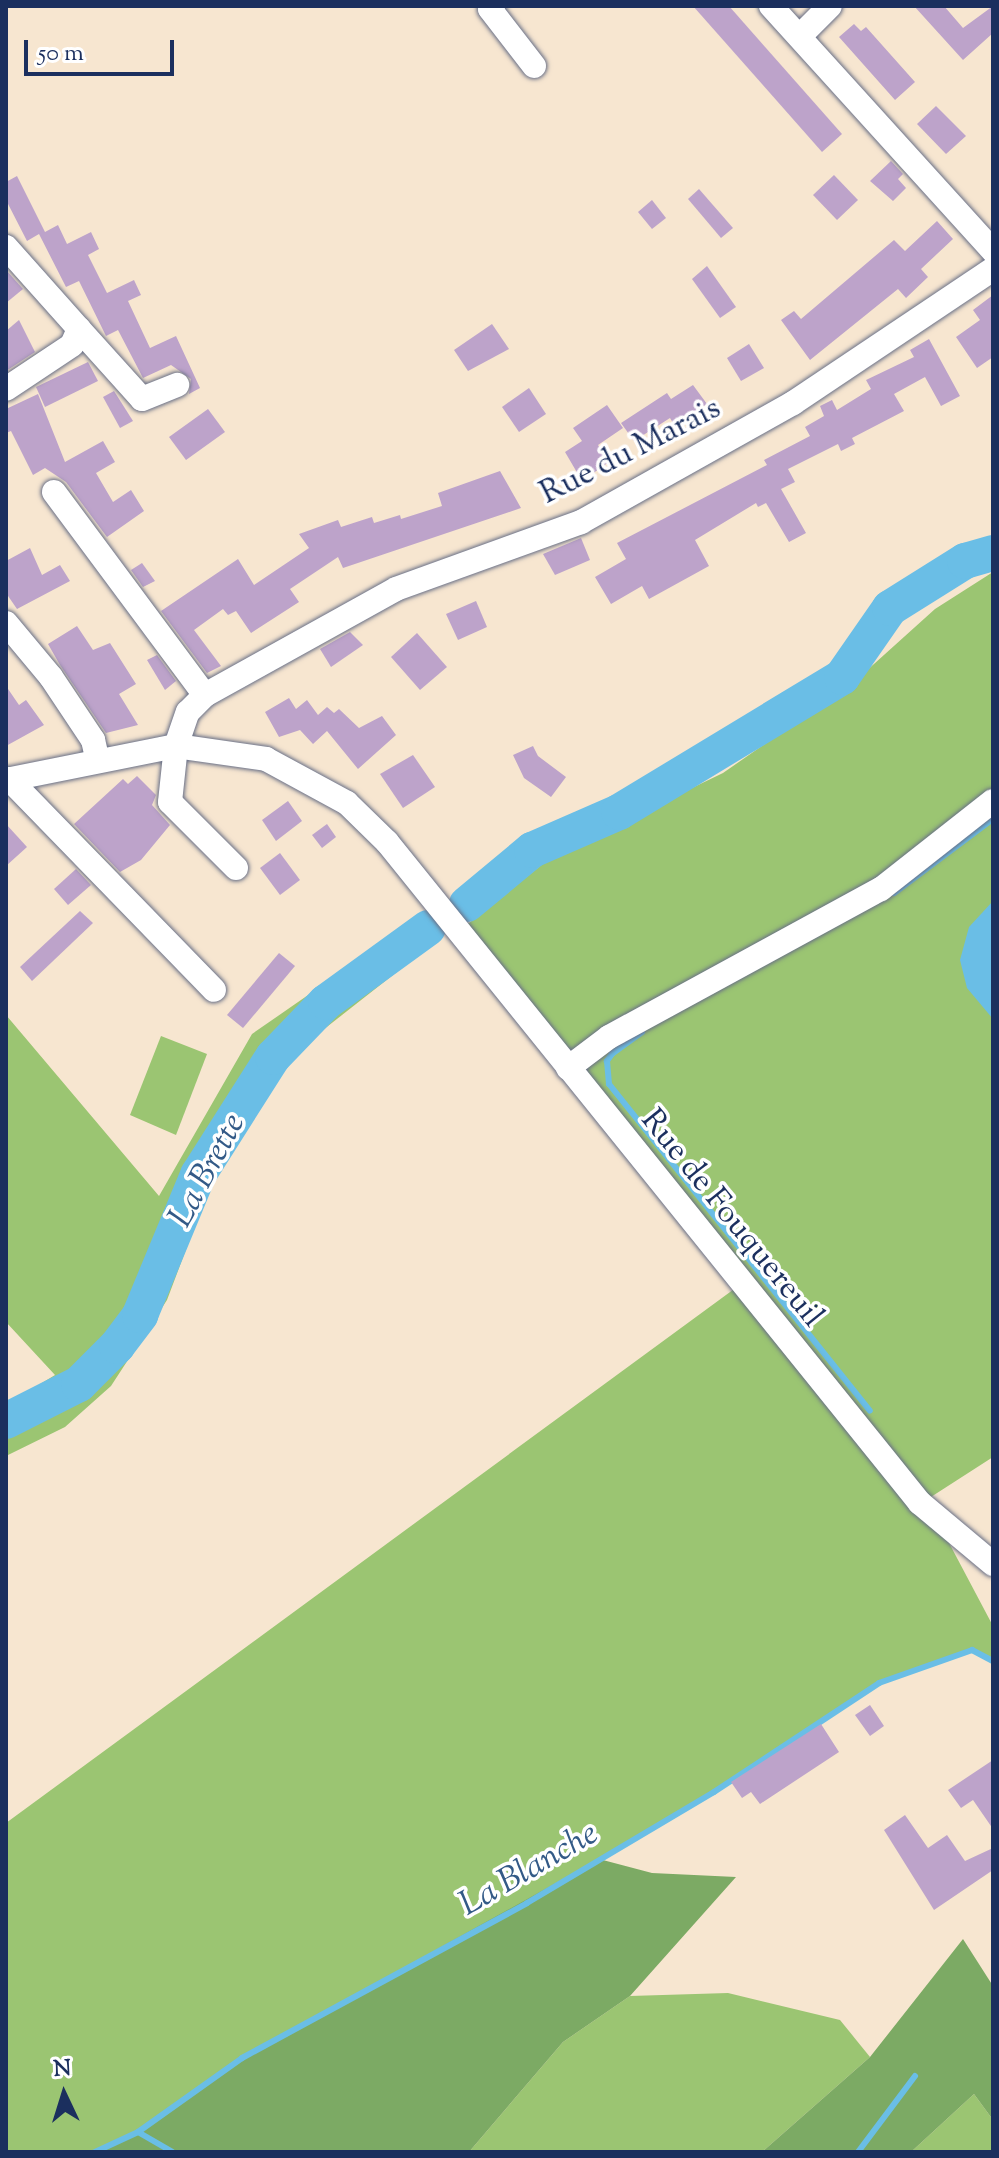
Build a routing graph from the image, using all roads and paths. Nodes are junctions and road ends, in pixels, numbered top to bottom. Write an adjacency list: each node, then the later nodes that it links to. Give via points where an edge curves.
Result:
1 (493, 6): 5 (street)
2 (771, 6): 4 (street)
3 (830, 6): 4 (street)
4 (800, 36): 7 (street)
5 (534, 66)
6 (6, 247): 9 (street)
7 (993, 251)
8 (993, 269): 14 (street, Rue du Marais, via 793,403 581,522 396,589)
9 (79, 329): 10 (street, via 142,399); 11 (street, via 72,345)
10 (177, 385)
11 (6, 389)
12 (54, 492): 14 (street)
13 (6, 623): 16 (street, via 51,677 93,740)
14 (205, 695): 15 (street, Rue du Marais, via 188,712)
15 (176, 746): 16 (street, Rue de Fouquereuil); 19 (street, Rue du Marais, via 170,802); 21 (street, Rue de Fouquereuil, via 266,759 347,803 387,842)
16 (97, 758): 17 (street, Rue de Fouquereuil)
17 (7, 780): 20 (street)
18 (993, 801): 21 (street, via 881,889 609,1037)
19 (236, 868)
20 (214, 990)
21 (568, 1068): 22 (street, Rue de Fouquereuil, via 920,1503)
22 (993, 1564)

